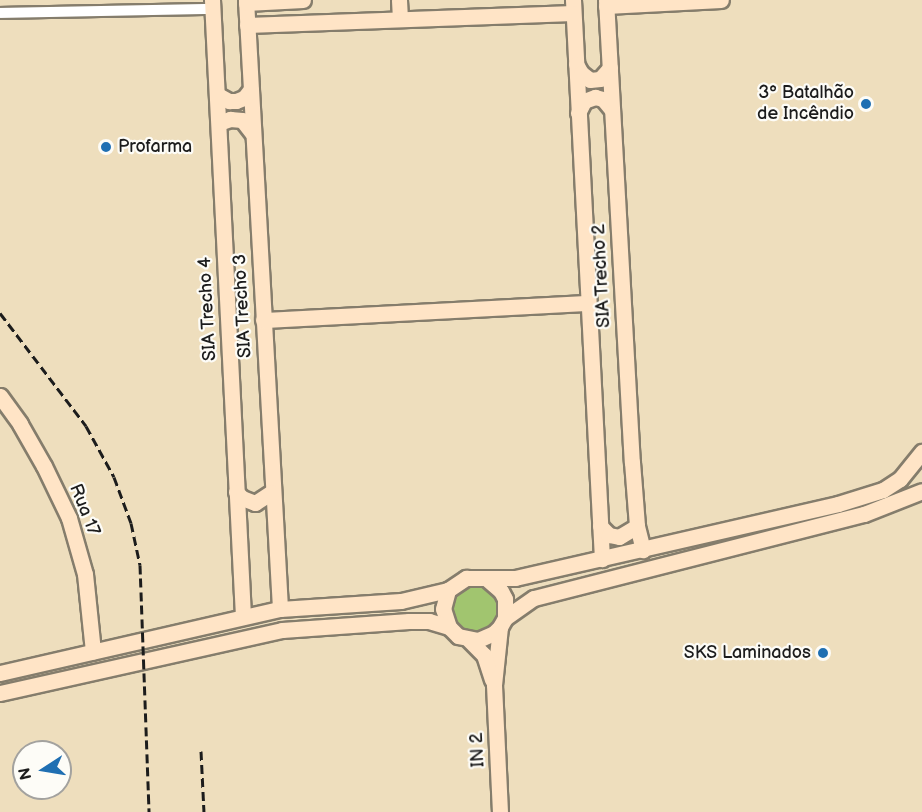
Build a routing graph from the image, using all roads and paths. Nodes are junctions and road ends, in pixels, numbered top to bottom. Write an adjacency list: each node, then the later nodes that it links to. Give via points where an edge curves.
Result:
1 (303, 0): 4 (main road)
2 (399, 0): 10 (main road)
3 (722, 0): 5 (main road)
4 (246, 2): 11 (main road, SIA Trecho 3)
5 (606, 3): 13 (main road, SIA Trecho 2)
6 (212, 5): 9 (street); 15 (main road, SIA Trecho 4)
7 (551, 6): 8 (main road); 10 (main road)
8 (573, 6): 12 (main road)
9 (0, 13)
10 (400, 18): 11 (main road)
11 (247, 25): 14 (main road, SIA Trecho 3)
12 (576, 64): 13 (main road, via 590,80 600,79); 17 (main road)
13 (610, 68): 16 (main road, SIA Trecho 2)
14 (251, 89): 15 (main road, via 236,101); 19 (main road, SIA Trecho 3)
15 (218, 95): 18 (main road, SIA Trecho 4)
16 (612, 110): 17 (main road, via 603,99 595,97 584,101); 28 (main road, SIA Trecho 2)
17 (578, 113): 20 (main road)
18 (219, 123): 19 (main road, via 242,120); 25 (main road, SIA Trecho 4)
19 (252, 133): 21 (main road, SIA Trecho 3)
20 (588, 303): 21 (main road); 27 (main road)
21 (263, 320): 26 (main road, SIA Trecho 3)
22 (0, 396): 38 (main road, Rua 17, via 44,466 69,518 85,574)
23 (922, 452): 29 (main road, via 900,479 883,489 838,504)
24 (922, 491): 35 (main road, via 854,517 534,598)
25 (236, 492): 26 (main road, via 255,503); 34 (main road, SIA Trecho 4)
26 (272, 492): 33 (main road, SIA Trecho 3)
27 (600, 526): 28 (main road, via 609,535 619,537); 30 (main road)
28 (637, 526): 29 (main road, SIA Trecho 2)
29 (643, 550): 30 (main road)
30 (602, 559): 31 (main road, via 515,578)
31 (487, 579): 32 (main road, via 465,578); 35 (main road, via 505,599)
32 (448, 590): 33 (main road, via 400,602); 36 (main road, via 442,609)
33 (280, 609): 34 (main road)
34 (243, 616): 38 (main road)
35 (503, 622): 37 (main road, via 487,638); 40 (main road, IN 2)
36 (449, 627): 37 (main road); 41 (main road, via 410,621 282,630)
37 (469, 640): 40 (main road, IN 2, via 484,655)
38 (93, 652): 39 (main road)
39 (0, 674)
40 (494, 685): 42 (main road, IN 2)
41 (0, 693)
42 (500, 812)

